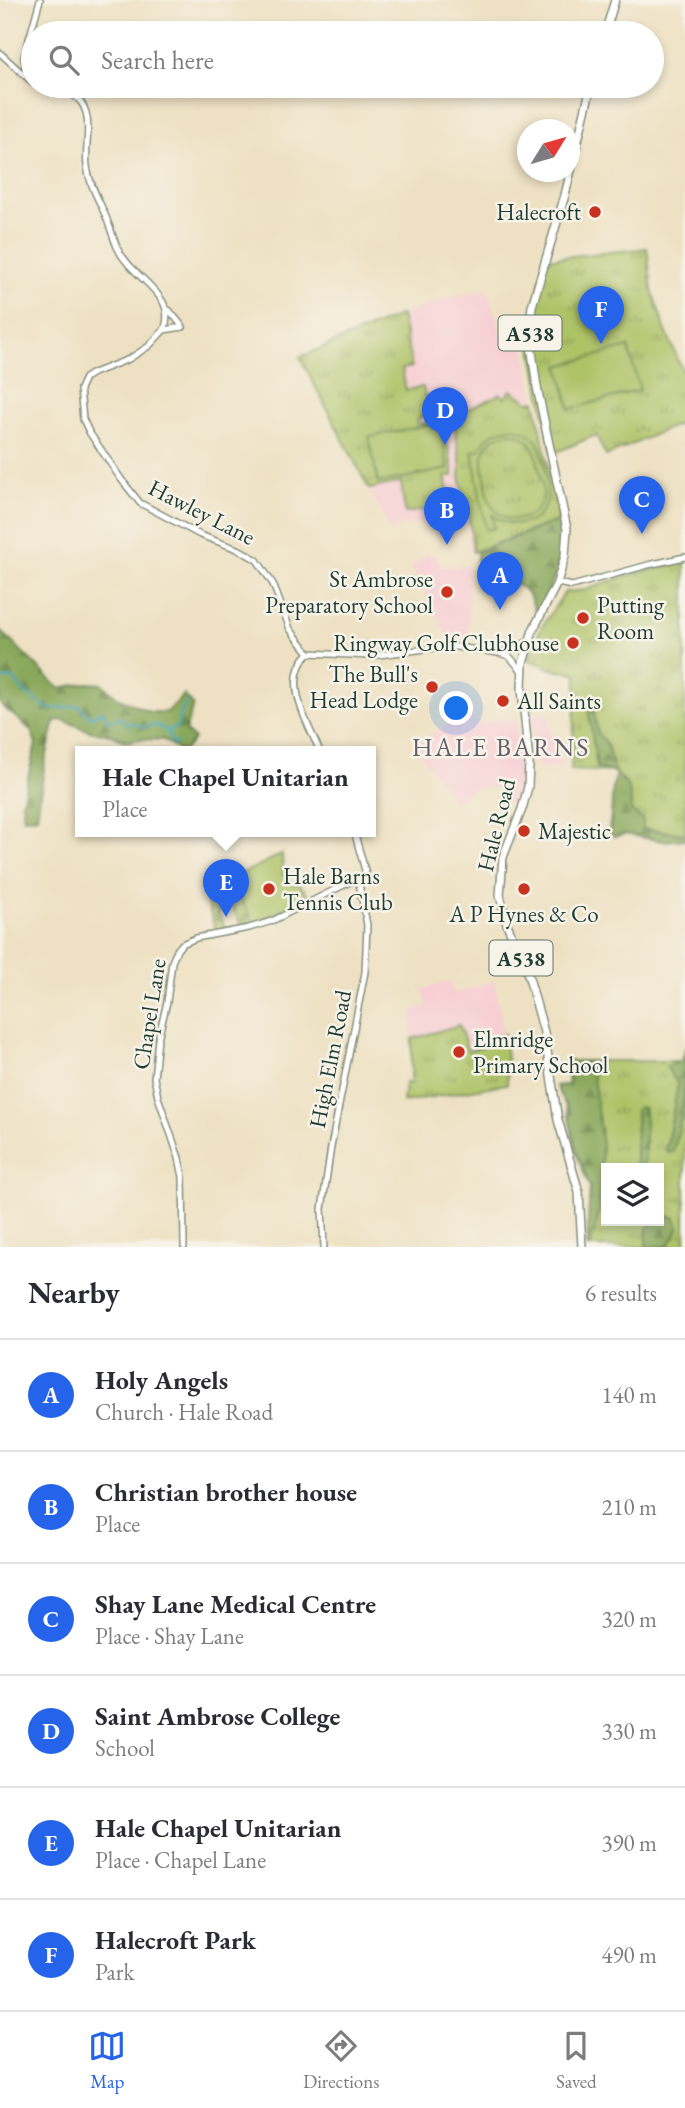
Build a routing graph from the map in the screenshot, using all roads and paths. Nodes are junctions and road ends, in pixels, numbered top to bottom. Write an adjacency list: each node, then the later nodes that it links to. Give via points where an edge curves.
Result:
1 (40, 0): 3 (street)
2 (615, 0): 4 (main road)
3 (34, 21)
4 (609, 21)
5 (0, 54): 6 (street)
6 (21, 71)
7 (76, 98): 9 (street, via 86,110 91,185 117,248 127,266)
8 (588, 98): 12 (main road, Hale Road / A538, via 529,331 567,529)
9 (167, 308): 10 (street); 10 (street, via 183,327)
10 (164, 330): 14 (street, Hawley Lane, via 136,355 82,382 83,419 134,497 200,535 257,560 290,629)
11 (685, 557): 12 (street, via 572,586)
12 (557, 583): 13 (main road, Hale Road / A538)
13 (528, 642): 15 (street); 16 (main road, Hale Road)
14 (309, 653): 15 (street, via 371,656 449,646); 17 (street, via 297,672 298,695)
15 (499, 653): 16 (street, via 509,656)
16 (522, 671): 22 (main road, Hale Road / A538, via 529,771 522,809 503,857 500,895 544,1032 558,1120 579,1192)
17 (318, 746)
18 (356, 837): 19 (street, via 366,874)
19 (358, 878): 20 (street, Chapel Lane, via 272,921 196,938 177,950 154,1078 183,1177); 21 (street, High Elm Road, via 367,925 365,972 331,1147 322,1209)
20 (184, 1247)
21 (324, 1247)
22 (582, 1247)

